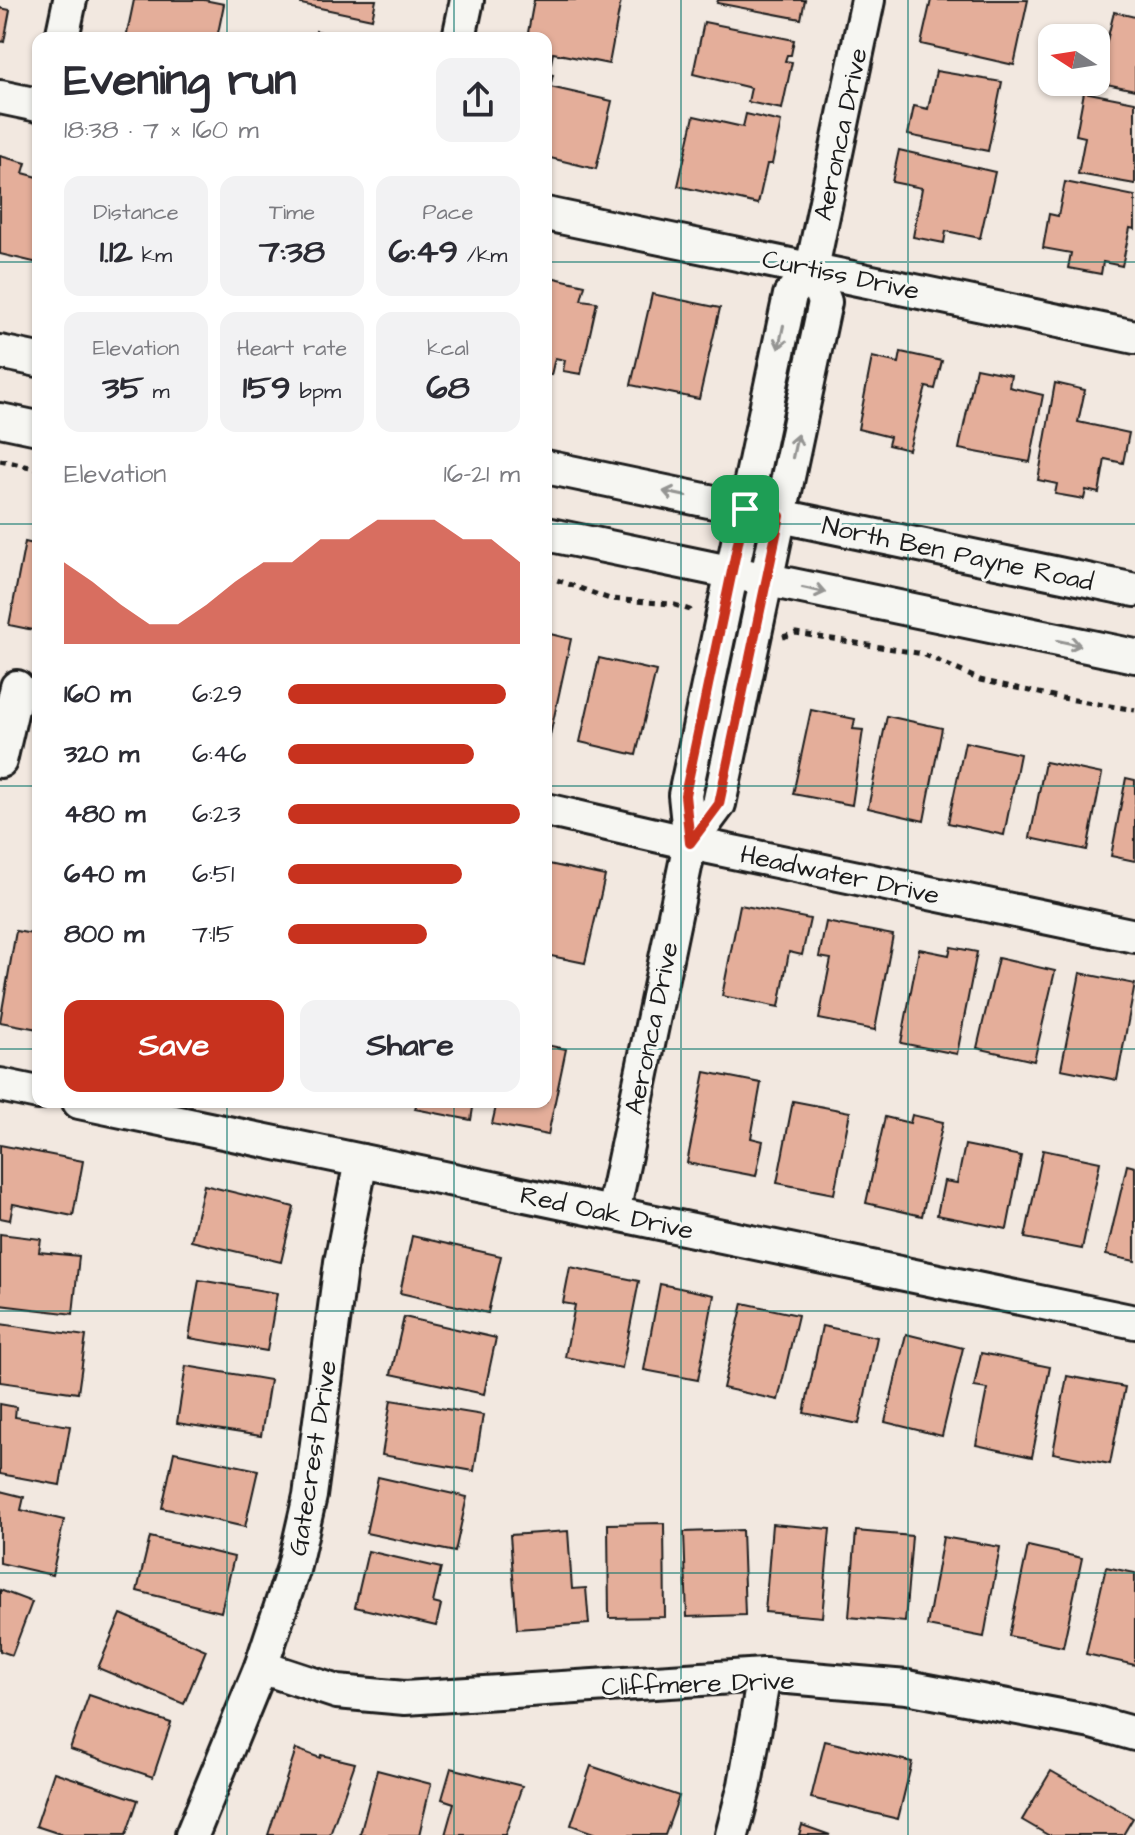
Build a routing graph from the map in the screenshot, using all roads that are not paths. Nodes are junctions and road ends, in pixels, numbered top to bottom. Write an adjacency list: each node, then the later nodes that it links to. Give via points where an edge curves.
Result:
1 (70, 0): 4 (street)
2 (467, 0): 5 (street)
3 (868, 0): 9 (street, Aeronca Drive)
4 (63, 32)
5 (460, 32)
6 (0, 97): 7 (street)
7 (32, 104)
8 (552, 215): 9 (street, Curtiss Drive)
9 (812, 268): 10 (street, Curtiss Drive); 16 (street, Aeronca Drive, one-way to 16, via 790,295); 17 (street, Aeronca Drive, one-way to 9, via 825,302)
10 (1135, 337)
11 (0, 352): 12 (street)
12 (32, 359)
13 (0, 420): 14 (street)
14 (32, 427)
15 (552, 468): 16 (street, North Ben Payne Road, one-way to 15)
16 (745, 509): 17 (street, North Ben Payne Road); 19 (street, Aeronca Drive)
17 (780, 516): 20 (street, Aeronca Drive); 21 (street, North Ben Payne Road)
18 (552, 535): 19 (street)
19 (731, 573): 20 (street); 26 (street, Aeronca Drive, via 685,795)
20 (766, 580): 22 (street, one-way to 22); 26 (street, Aeronca Drive, via 719,804)
21 (1135, 590)
22 (1135, 656)
23 (18, 687): 24 (street)
24 (0, 761)
25 (552, 811): 26 (street, Headwater Drive)
26 (690, 843): 27 (street, Headwater Drive); 32 (street, Aeronca Drive)
27 (1135, 936)
28 (0, 1085): 29 (street)
29 (32, 1092)
30 (108, 1108): 31 (street, Red Oak Drive)
31 (361, 1161): 32 (street, Red Oak Drive); 34 (street, Gatecrest Drive, via 341,1262 310,1496 293,1570)
32 (613, 1213): 33 (street, Red Oak Drive)
33 (1135, 1322)
34 (261, 1667): 35 (street, Cliffmere Drive, via 337,1692 405,1698); 37 (street, Gatecrest Drive)
35 (764, 1675): 36 (street, Cliffmere Drive, via 907,1687); 38 (street)
36 (1135, 1734)
37 (192, 1835)
38 (732, 1835)

